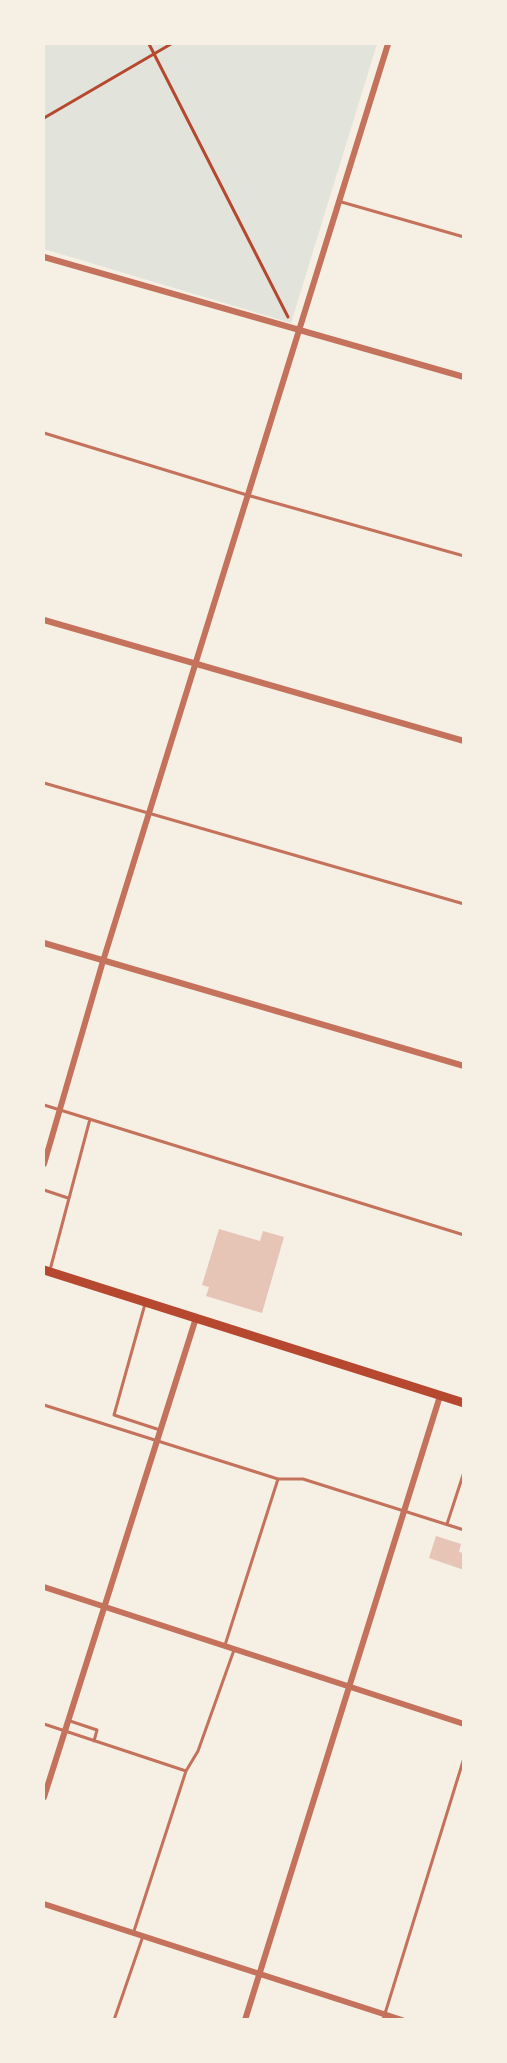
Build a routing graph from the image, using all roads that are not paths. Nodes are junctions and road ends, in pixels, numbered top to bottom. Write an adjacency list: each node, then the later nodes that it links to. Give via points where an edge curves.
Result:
1 (388, 44): 2 (street)
2 (338, 201): 3 (lane); 5 (street)
3 (464, 237)
4 (44, 257): 5 (street)
5 (298, 330): 6 (street); 8 (street)
6 (464, 377)
7 (44, 433): 8 (lane)
8 (247, 495): 9 (lane); 11 (street)
9 (464, 556)
10 (44, 620): 11 (street)
11 (195, 663): 12 (street); 14 (street)
12 (464, 741)
13 (44, 783): 14 (lane)
14 (149, 813): 15 (lane); 17 (street)
15 (464, 904)
16 (44, 943): 17 (street)
17 (103, 961): 18 (street); 20 (street)
18 (464, 1066)
19 (44, 1105): 20 (lane)
20 (60, 1109): 21 (lane); 22 (street)
21 (90, 1119): 24 (lane); 25 (lane)
22 (44, 1164)
23 (44, 1190): 24 (lane)
24 (68, 1198): 26 (lane)
25 (464, 1235)
26 (47, 1271): 27 (main road)
27 (146, 1303): 28 (main road); 32 (lane, via 114,1415)
28 (196, 1318): 29 (main road); 32 (street)
29 (440, 1396): 30 (main road); 36 (street)
30 (464, 1403)
31 (44, 1405): 33 (lane)
32 (161, 1431): 33 (street)
33 (158, 1442): 35 (lane); 40 (street)
34 (464, 1472): 37 (lane)
35 (278, 1479): 36 (lane, via 303,1479); 41 (lane)
36 (404, 1511): 37 (lane); 43 (street)
37 (447, 1524): 38 (lane)
38 (464, 1530)
39 (44, 1587): 40 (street)
40 (105, 1606): 41 (street); 44 (street)
41 (225, 1645): 42 (street)
42 (235, 1648): 43 (street); 50 (lane, via 198,1751)
43 (349, 1686): 46 (street); 55 (street)
44 (67, 1720): 47 (street); 48 (lane, via 97,1730)
45 (44, 1724): 47 (lane)
46 (464, 1724)
47 (64, 1731): 48 (lane); 51 (street)
48 (94, 1741): 50 (lane)
49 (464, 1758): 56 (lane)
50 (186, 1771): 53 (lane)
51 (44, 1797)
52 (44, 1904): 53 (street)
53 (134, 1933): 54 (street)
54 (143, 1936): 55 (street); 57 (lane)
55 (260, 1974): 56 (street); 58 (street)
56 (384, 2017): 59 (street)
57 (114, 2019)
58 (246, 2019)
59 (402, 2019)

